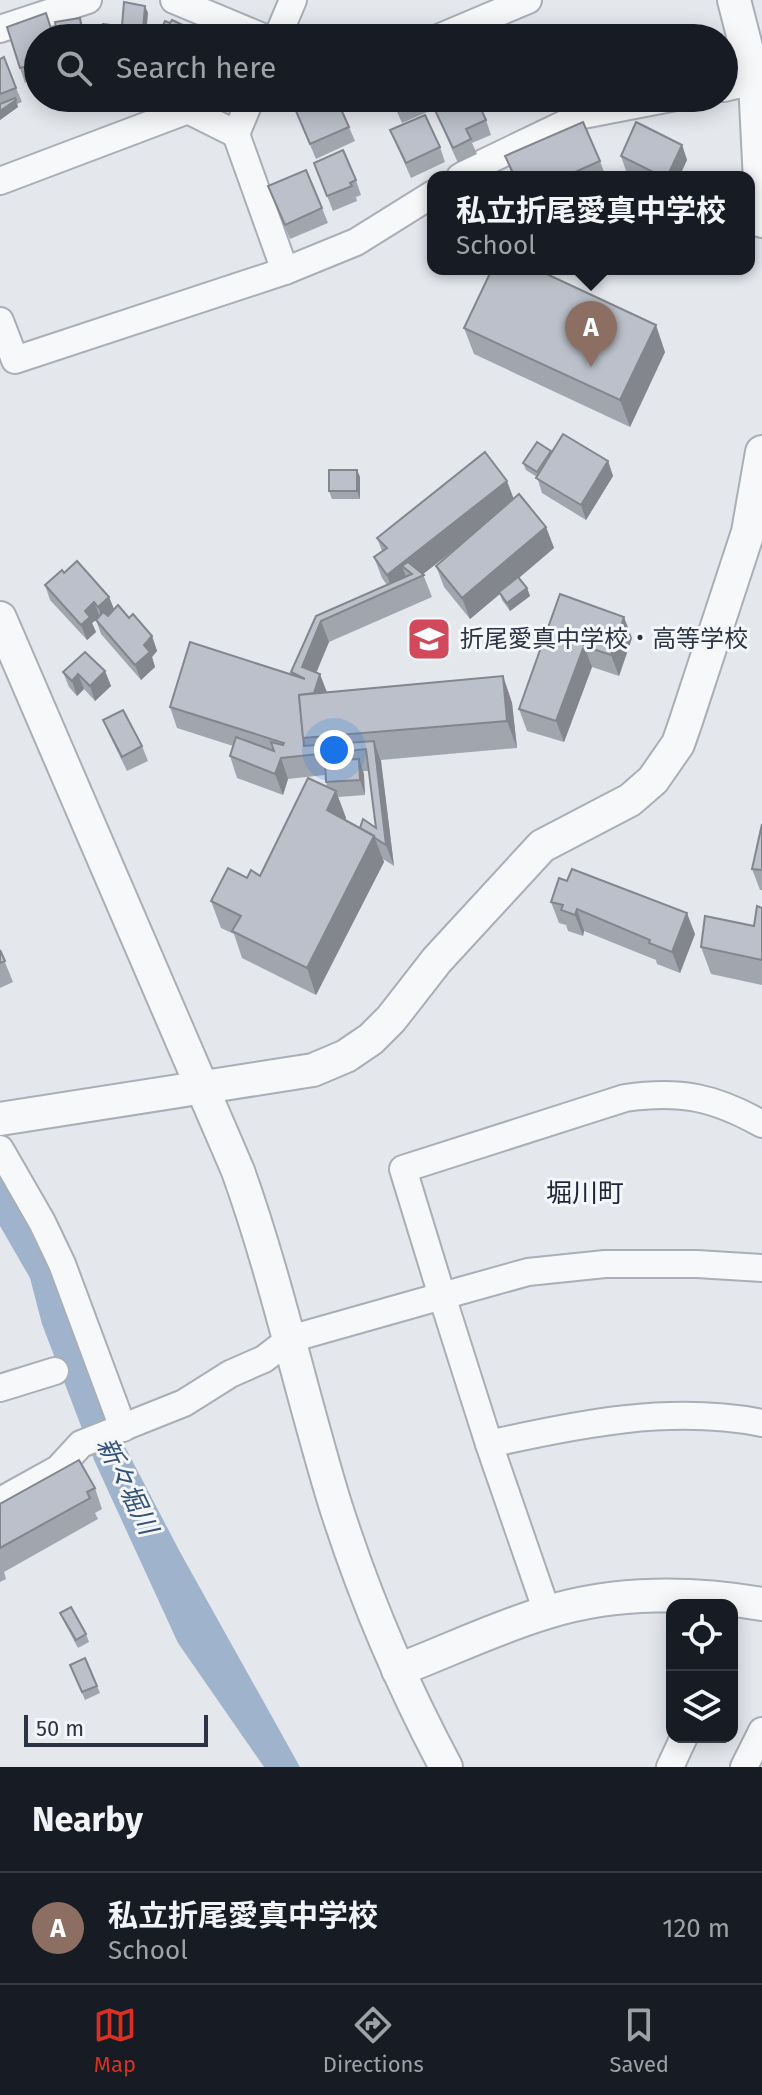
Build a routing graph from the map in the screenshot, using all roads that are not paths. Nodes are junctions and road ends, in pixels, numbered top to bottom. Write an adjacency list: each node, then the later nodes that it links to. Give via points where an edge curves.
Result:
1 (88, 0): 11 (street)
2 (174, 0): 6 (street)
3 (293, 0): 7 (street)
4 (528, 0): 8 (street)
5 (734, 0): 9 (street)
6 (231, 24)
7 (283, 24)
8 (471, 24)
9 (738, 24)
10 (738, 26): 12 (street)
11 (0, 29)
12 (747, 83): 21 (street)
13 (183, 112): 19 (street)
14 (192, 112): 17 (street)
15 (245, 112): 17 (street)
16 (599, 112): 18 (street)
17 (236, 134): 22 (street)
18 (470, 171)
19 (0, 181)
20 (427, 198): 22 (street, via 356,242)
21 (762, 221)
22 (285, 271): 23 (street, via 15,360)
23 (0, 321)
24 (762, 452): 26 (street, via 748,532 686,721 678,744 653,780 630,800 542,846 371,1039 313,1070)
25 (0, 618): 26 (street)
26 (202, 1089): 27 (street); 32 (street, via 261,1235)
27 (0, 1119)
28 (762, 1124): 31 (street, via 691,1095 625,1098 403,1169)
29 (0, 1149): 36 (street, via 62,1264)
30 (762, 1268): 31 (street, via 605,1264 528,1272)
31 (442, 1296): 32 (street); 37 (street)
32 (290, 1339): 36 (street, via 184,1403); 45 (street, via 335,1502)
33 (55, 1371): 34 (street)
34 (0, 1388)
35 (762, 1423): 37 (street, via 671,1416 612,1420)
36 (120, 1430): 38 (street, via 81,1444 58,1469)
37 (489, 1444): 44 (street)
38 (0, 1501)
39 (693, 1599): 40 (street)
40 (736, 1599)
41 (738, 1599): 43 (street)
42 (666, 1600): 44 (street, via 621,1598)
43 (762, 1604)
44 (547, 1612): 45 (street)
45 (398, 1670): 48 (street)
46 (762, 1731): 50 (street)
47 (681, 1743): 49 (street)
48 (446, 1767)
49 (670, 1767)
50 (744, 1767)

